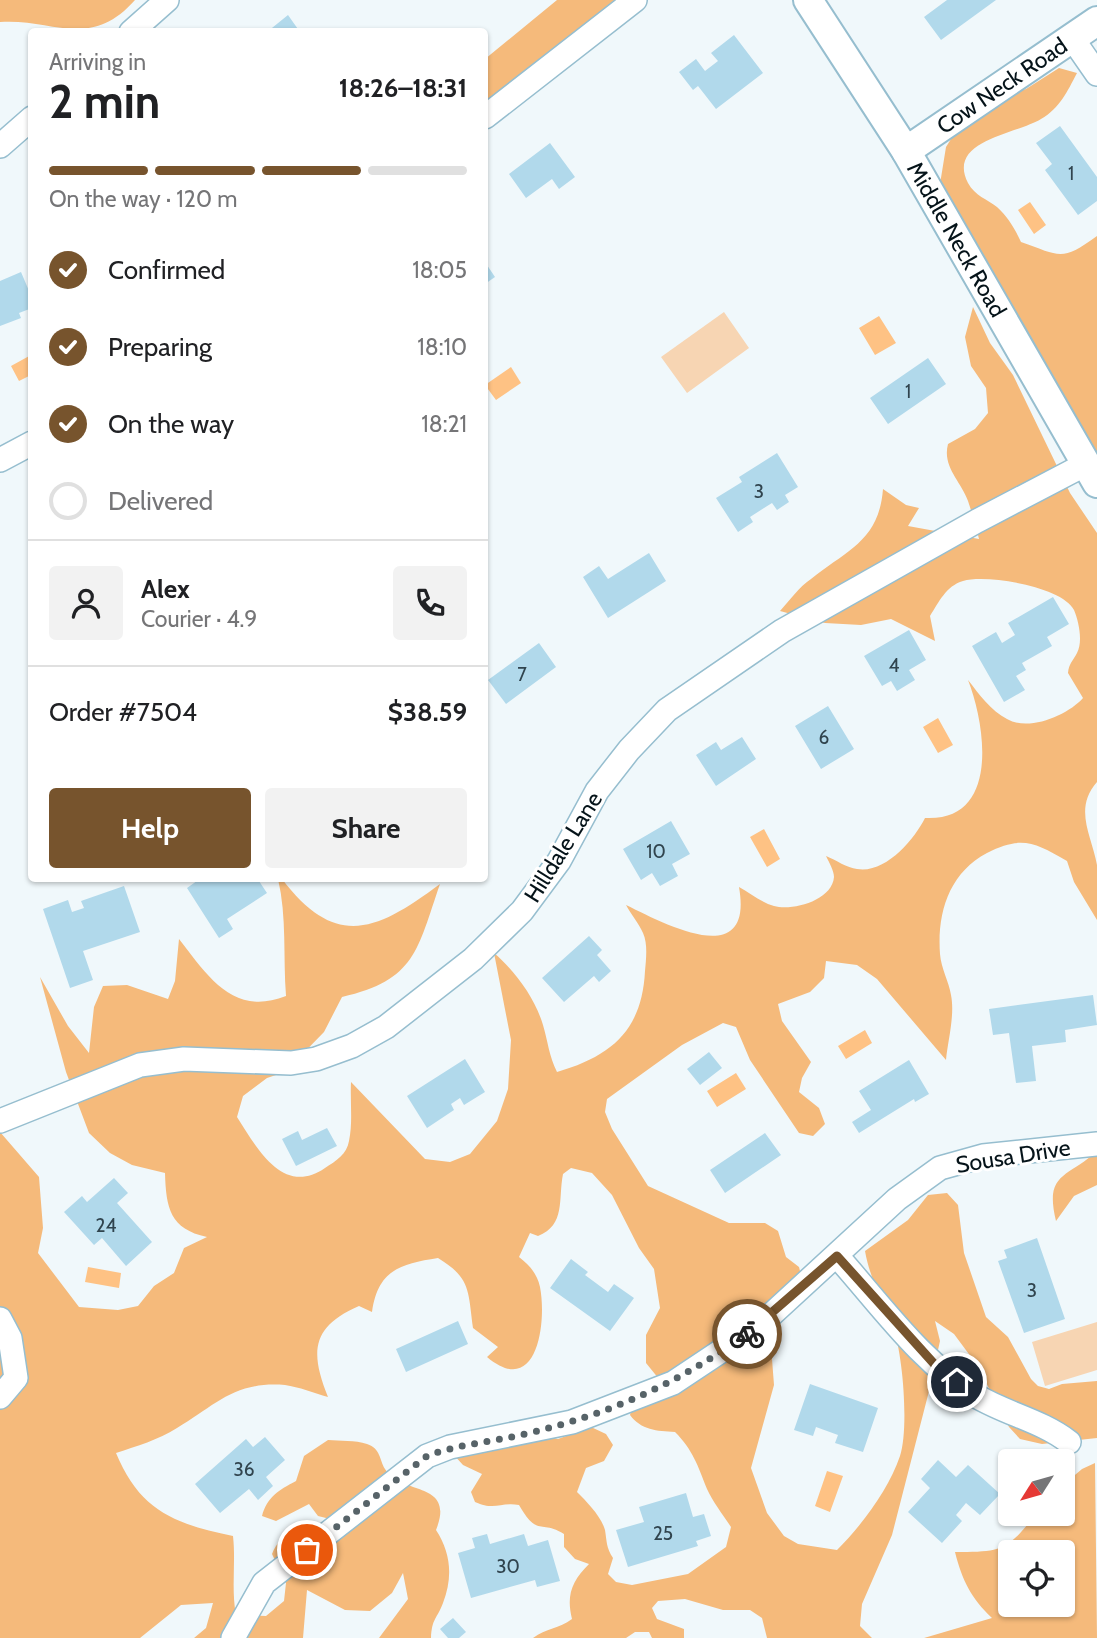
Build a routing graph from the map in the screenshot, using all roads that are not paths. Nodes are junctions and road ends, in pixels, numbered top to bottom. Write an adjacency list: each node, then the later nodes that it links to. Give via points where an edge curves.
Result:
1 (167, 0): 5 (street)
2 (635, 0): 8 (street)
3 (808, 0): 11 (main road, Middle Neck Road)
4 (1097, 21): 6 (main road, Cow Neck Road)
5 (136, 28)
6 (1072, 38): 7 (street); 11 (main road, Cow Neck Road)
7 (1097, 74)
8 (488, 115)
9 (28, 122): 10 (street)
10 (0, 146)
11 (906, 151): 14 (main road, Middle Neck Road)
12 (28, 445): 13 (street)
13 (0, 460)
14 (1092, 473): 15 (street, Hilldale Lane, via 977,520 782,631 667,710 597,791 559,861 522,911 473,959 386,1027 352,1046 291,1063 184,1059 140,1065)
15 (0, 1121)
16 (1097, 1144): 17 (street, Sousa Drive, via 983,1156 940,1168 897,1199)
17 (837, 1256): 20 (street, via 937,1367 977,1396 1055,1431); 21 (street, Sousa Drive, via 760,1325 673,1383 572,1422 450,1447 427,1456 264,1583)
18 (0, 1319): 19 (street, via 10,1338 16,1378)
19 (0, 1397)
20 (1069, 1442)
21 (233, 1638)

